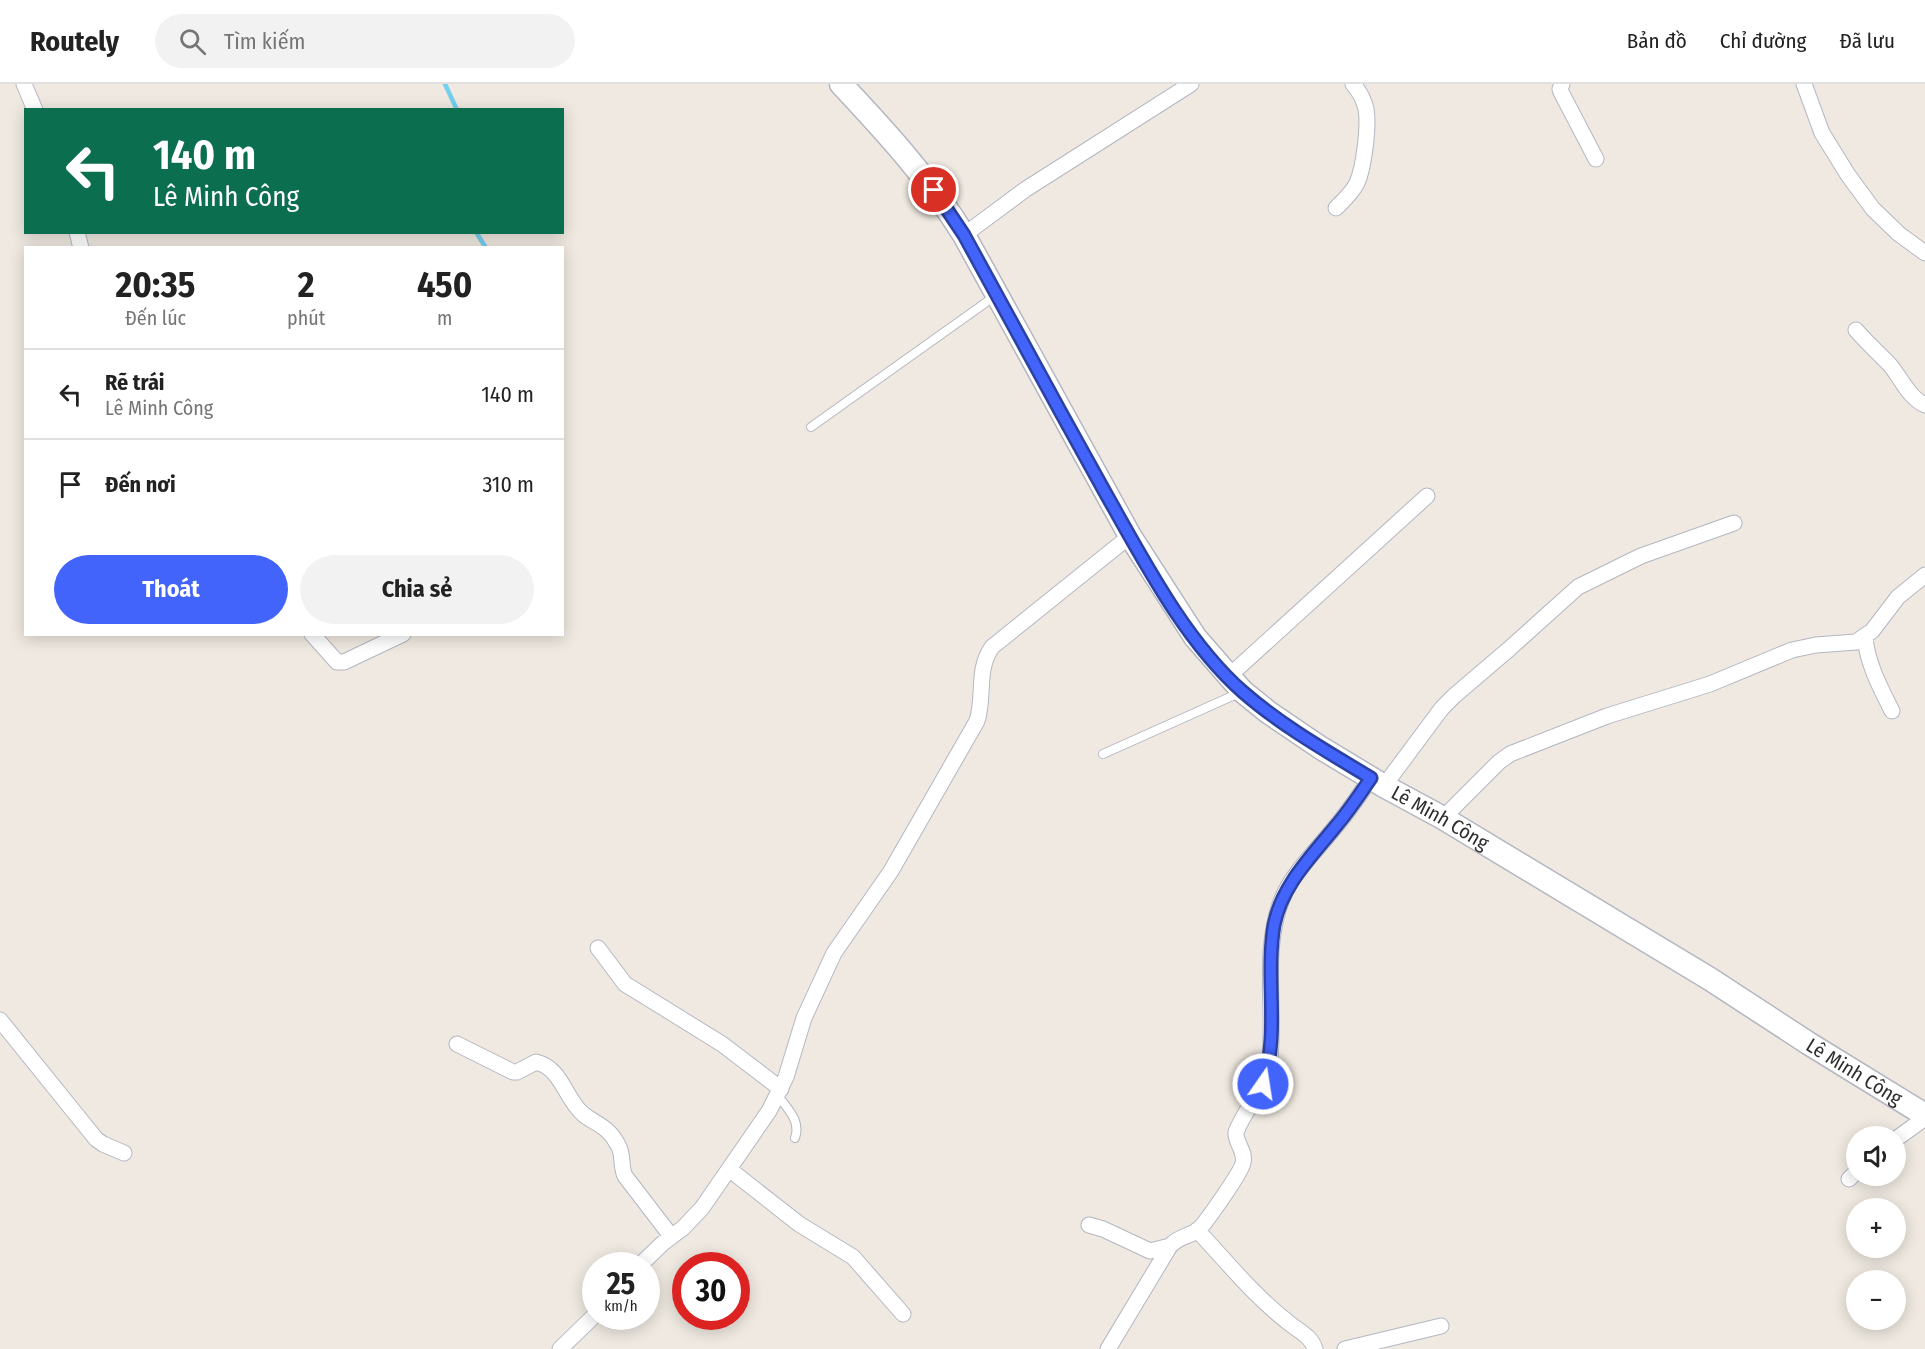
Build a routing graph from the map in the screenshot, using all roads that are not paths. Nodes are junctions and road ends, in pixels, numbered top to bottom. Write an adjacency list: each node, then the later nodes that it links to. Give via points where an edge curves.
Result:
1 (24, 84): 7 (street)
2 (841, 84): 10 (main road, Lê Minh Công, via 924,177)
3 (1191, 84): 10 (street, via 1026,189)
4 (1353, 84): 9 (street, via 1365,108 1361,171 1351,193)
5 (1562, 84): 8 (street, via 1560,89)
6 (1804, 84): 11 (street, via 1822,133 1848,175 1873,209)
7 (34, 108)
8 (1596, 159)
9 (1336, 208)
10 (964, 235): 12 (main road, Lê Minh Công)
11 (1925, 252)
12 (996, 295): 15 (lane); 18 (main road, Lê Minh Công)
13 (1856, 330): 14 (street)
14 (1925, 405)
15 (811, 427)
16 (1427, 496): 23 (street)
17 (1734, 523): 26 (street, via 1641,556 1568,593 1454,696)
18 (1130, 536): 23 (main road, Lê Minh Công, via 1195,638); 31 (street, via 1000,639 986,656 978,721 891,872 834,953 804,1018)
19 (1925, 575): 22 (street, via 1898,597)
20 (314, 636): 21 (street, via 337,662 344,662)
21 (399, 636)
22 (1865, 638): 24 (street, via 1874,675); 27 (street, via 1847,644 1792,650 1710,684 1607,716 1510,754)
23 (1235, 684): 25 (lane); 26 (main road, Lê Minh Công, via 1268,712)
24 (1892, 711)
25 (1103, 754)
26 (1378, 782): 27 (main road, Lê Minh Công); 38 (street, via 1303,866 1282,900 1271,954 1269,1068 1236,1132 1243,1157 1240,1173)
27 (1443, 818): 32 (main road, Lê Minh Công, via 1710,979)
28 (598, 948): 31 (street, via 625,984 722,1044)
29 (0, 1020): 35 (street, via 96,1139)
30 (457, 1044): 39 (street, via 513,1072 536,1062 545,1064 583,1114 604,1126 619,1145 625,1176)
31 (780, 1093): 34 (lane, via 797,1124); 36 (street)
32 (1925, 1117): 33 (street)
33 (1906, 1131)
34 (795, 1138)
35 (124, 1153)
36 (729, 1169): 39 (street, via 702,1208); 42 (street, via 799,1224 853,1257)
37 (1089, 1225): 40 (street, via 1150,1251)
38 (1197, 1230): 40 (street); 47 (street, via 1257,1294 1307,1336)
39 (671, 1236): 41 (street)
40 (1170, 1246): 46 (street)
41 (654, 1252)
42 (903, 1314)
43 (1441, 1326): 48 (street)
44 (582, 1328): 45 (street)
45 (560, 1349)
46 (1108, 1349)
47 (1315, 1349)
48 (1345, 1349)

